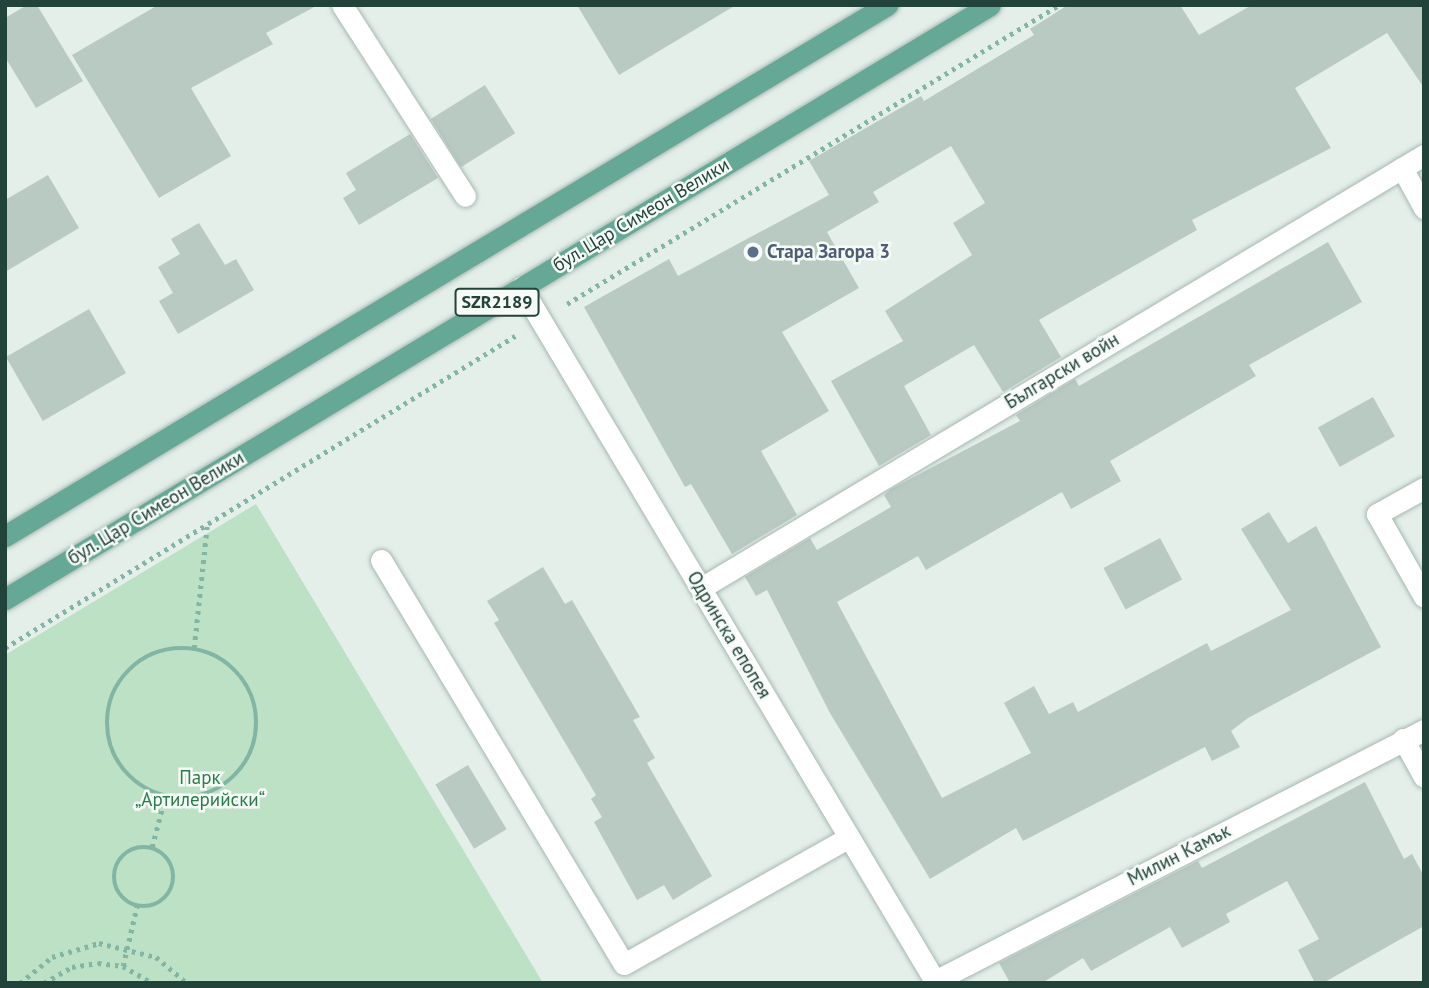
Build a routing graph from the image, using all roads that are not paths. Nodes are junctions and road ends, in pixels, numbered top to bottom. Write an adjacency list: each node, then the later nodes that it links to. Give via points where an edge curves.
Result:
1 (342, 5): 6 (street)
2 (887, 5): 10 (main road, SZR2189)
3 (990, 5): 8 (main road, бул. Цар Симеон Велики / SZR2189)
4 (1424, 155): 5 (street, Български войн)
5 (1402, 168): 7 (street); 12 (street, Български войн)
6 (465, 196)
7 (1424, 208)
8 (521, 287): 12 (street, Одринска епопея); 14 (main road, бул. Цар Симеон Велики / SZR2189)
9 (1424, 488): 13 (street, via 1377,514)
10 (5, 536)
11 (381, 560): 18 (street, via 624,964)
12 (701, 587): 18 (street, Одринска епопея)
13 (1424, 597)
14 (5, 599)
15 (1424, 730): 16 (street, Милин Камък)
16 (1404, 739): 17 (street); 19 (street, Милин Камък)
17 (1424, 777)
18 (849, 837): 19 (street, Одринска епопея)
19 (935, 982)

